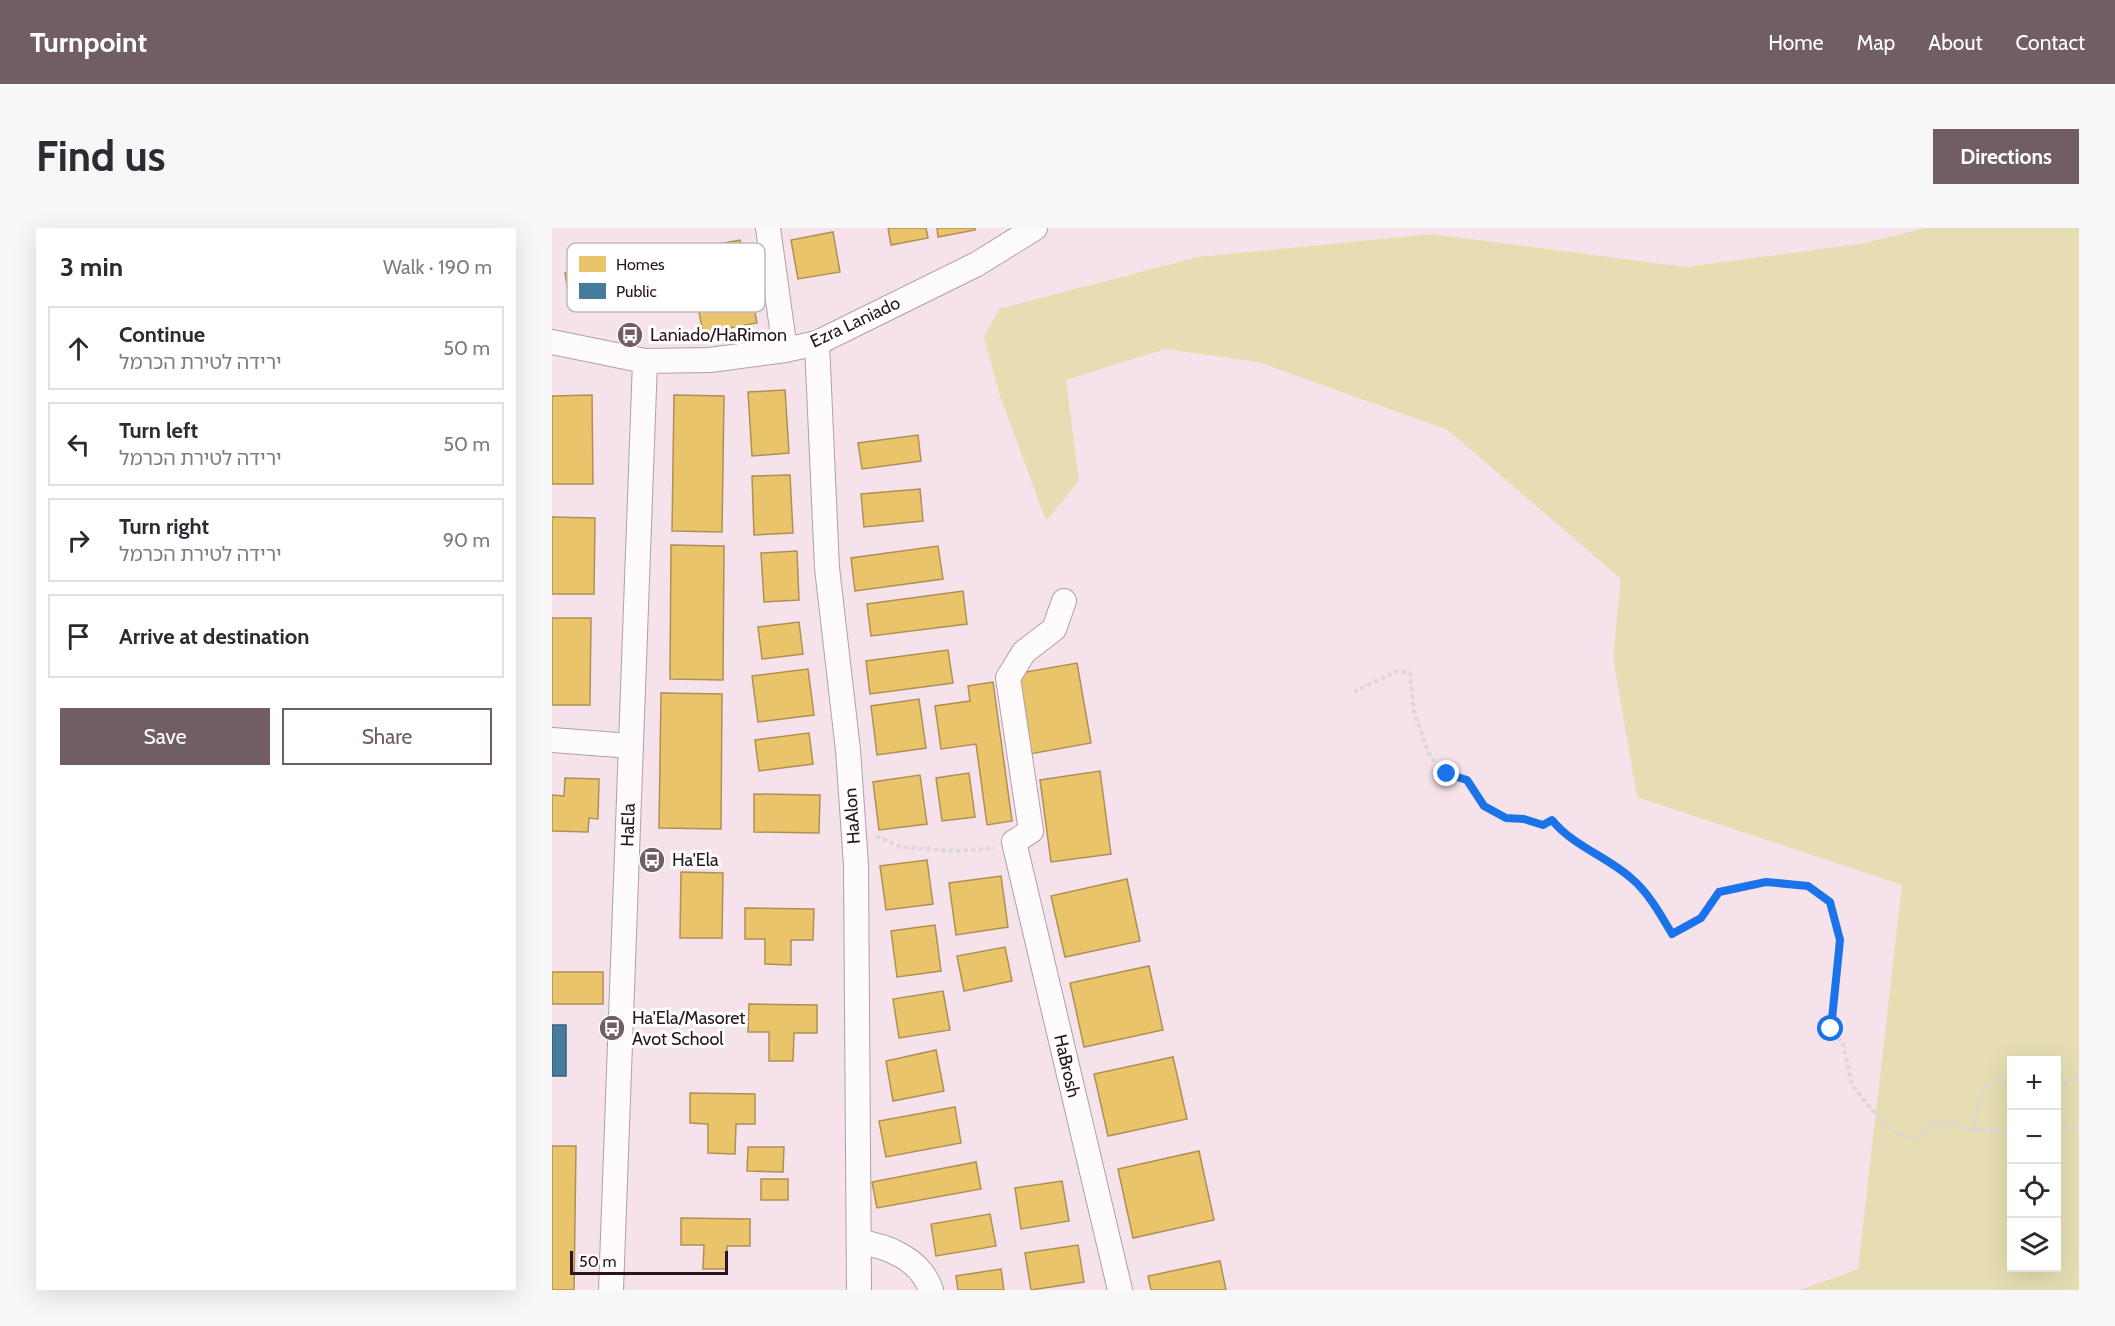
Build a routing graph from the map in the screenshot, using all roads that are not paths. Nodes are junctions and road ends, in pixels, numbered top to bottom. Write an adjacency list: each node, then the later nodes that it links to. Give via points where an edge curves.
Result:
1 (768, 228): 5 (street)
2 (1035, 228): 4 (street, Ezra Laniado, via 977,264)
3 (552, 342): 6 (street, Ezra Laniado)
4 (817, 343): 5 (street, Ezra Laniado); 10 (street, HaAlon, via 826,568 848,750 856,865)
5 (785, 350): 6 (street, Ezra Laniado, via 710,360)
6 (645, 361): 9 (street, HaEla)
7 (1064, 601): 14 (street, HaBrosh, via 1054,629 1024,652 1008,678 1030,831 1014,842)
8 (552, 740): 9 (street)
9 (631, 746): 11 (street, HaEla)
10 (859, 1242): 12 (street, HaAlon); 13 (street, via 878,1244 915,1265)
11 (611, 1290)
12 (859, 1290)
13 (931, 1290)
14 (1120, 1290)

